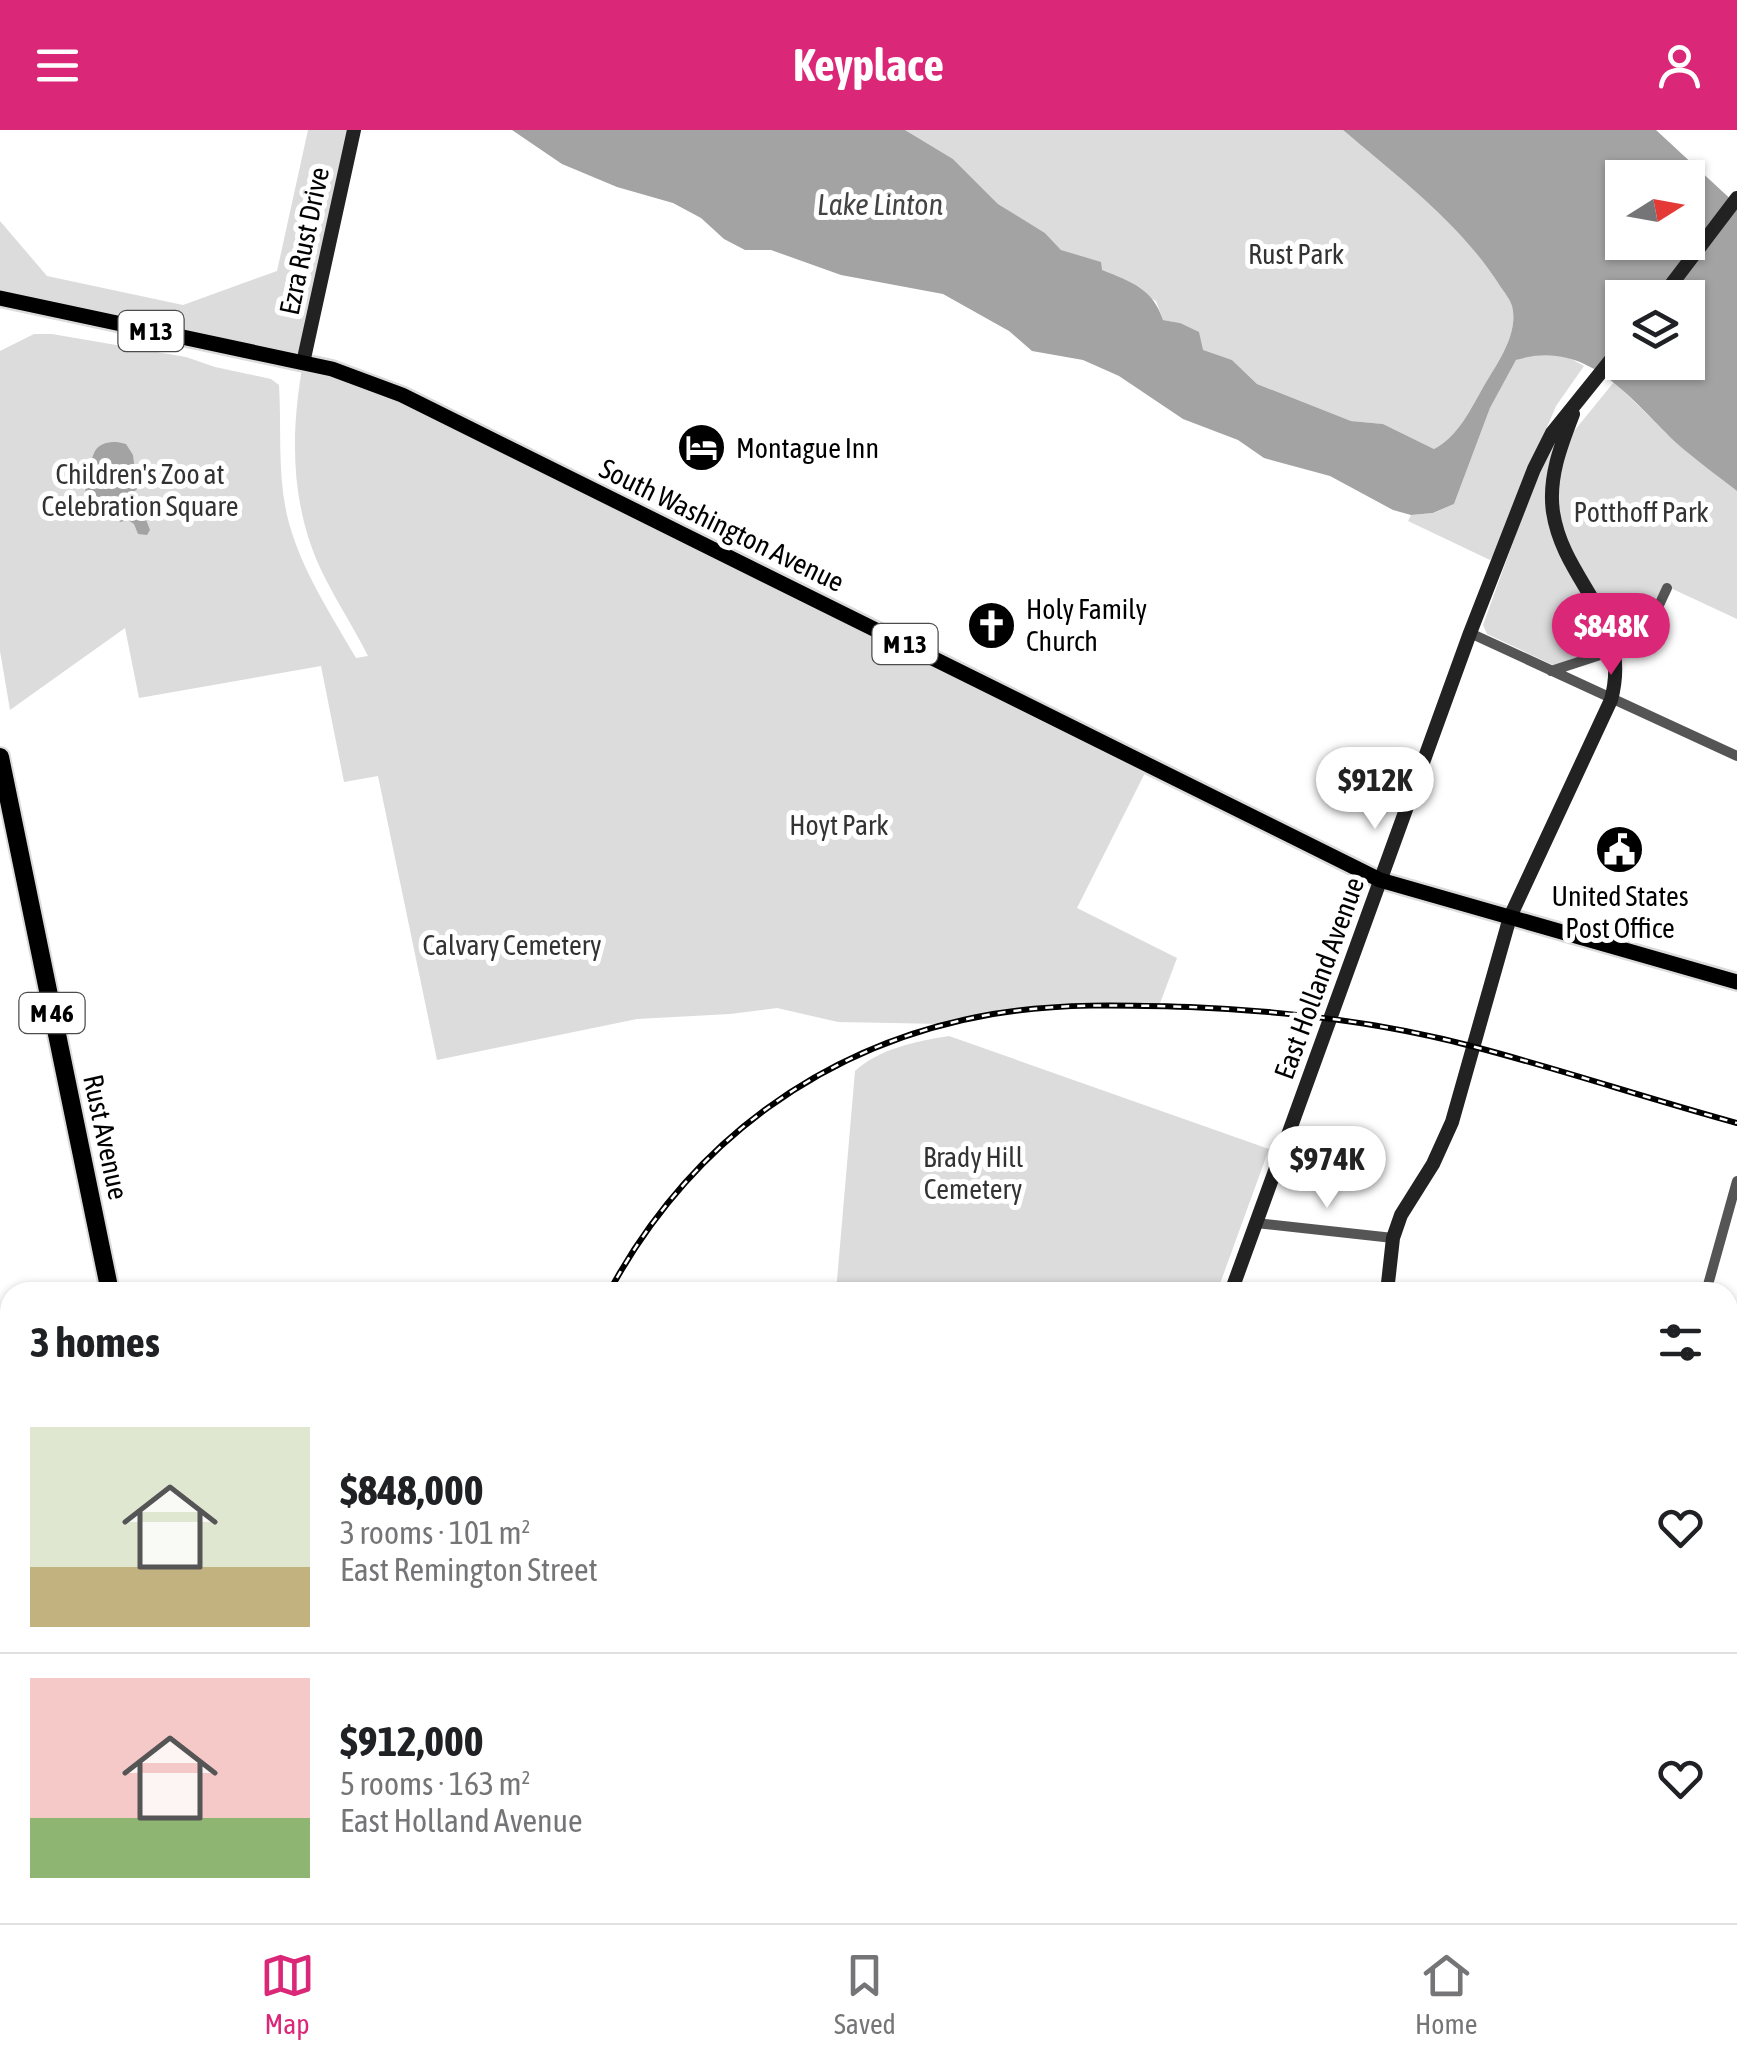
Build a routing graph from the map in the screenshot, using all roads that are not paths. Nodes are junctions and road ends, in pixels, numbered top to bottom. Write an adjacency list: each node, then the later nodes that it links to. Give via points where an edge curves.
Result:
1 (354, 130): 5 (main road, Ezra Rust Drive)
2 (1737, 198): 3 (main road)
3 (1674, 280)
4 (0, 298): 5 (main road, South Washington Avenue / M 13)
5 (303, 363): 15 (main road, South Washington Avenue / M 13, via 402,395)
6 (1605, 368): 7 (main road, East Holland Avenue)
7 (1575, 408): 9 (main road, East Holland Avenue, via 1534,468); 10 (main road, via 1552,482 1552,508 1567,558 1606,622)
8 (1667, 588): 10 (street, via 1641,640)
9 (1470, 633): 11 (street); 15 (main road, East Holland Avenue)
10 (1615, 652): 11 (street); 12 (main road)
11 (1550, 672): 12 (street)
12 (1610, 700): 13 (street); 16 (main road)
13 (1737, 756)
14 (0, 757): 21 (highway, Rust Avenue / M 46)
15 (1380, 880): 16 (main road, South Washington Avenue / M 13); 19 (main road, East Holland Avenue)
16 (1510, 917): 17 (main road, South Washington Avenue / M 13); 20 (main road, via 1452,1122)
17 (1737, 982)
18 (1737, 1181): 24 (street)
19 (1256, 1223): 20 (street); 22 (main road, East Holland Avenue)
20 (1393, 1238): 23 (main road)
21 (108, 1282)
22 (1235, 1282)
23 (1388, 1282)
24 (1709, 1282)

